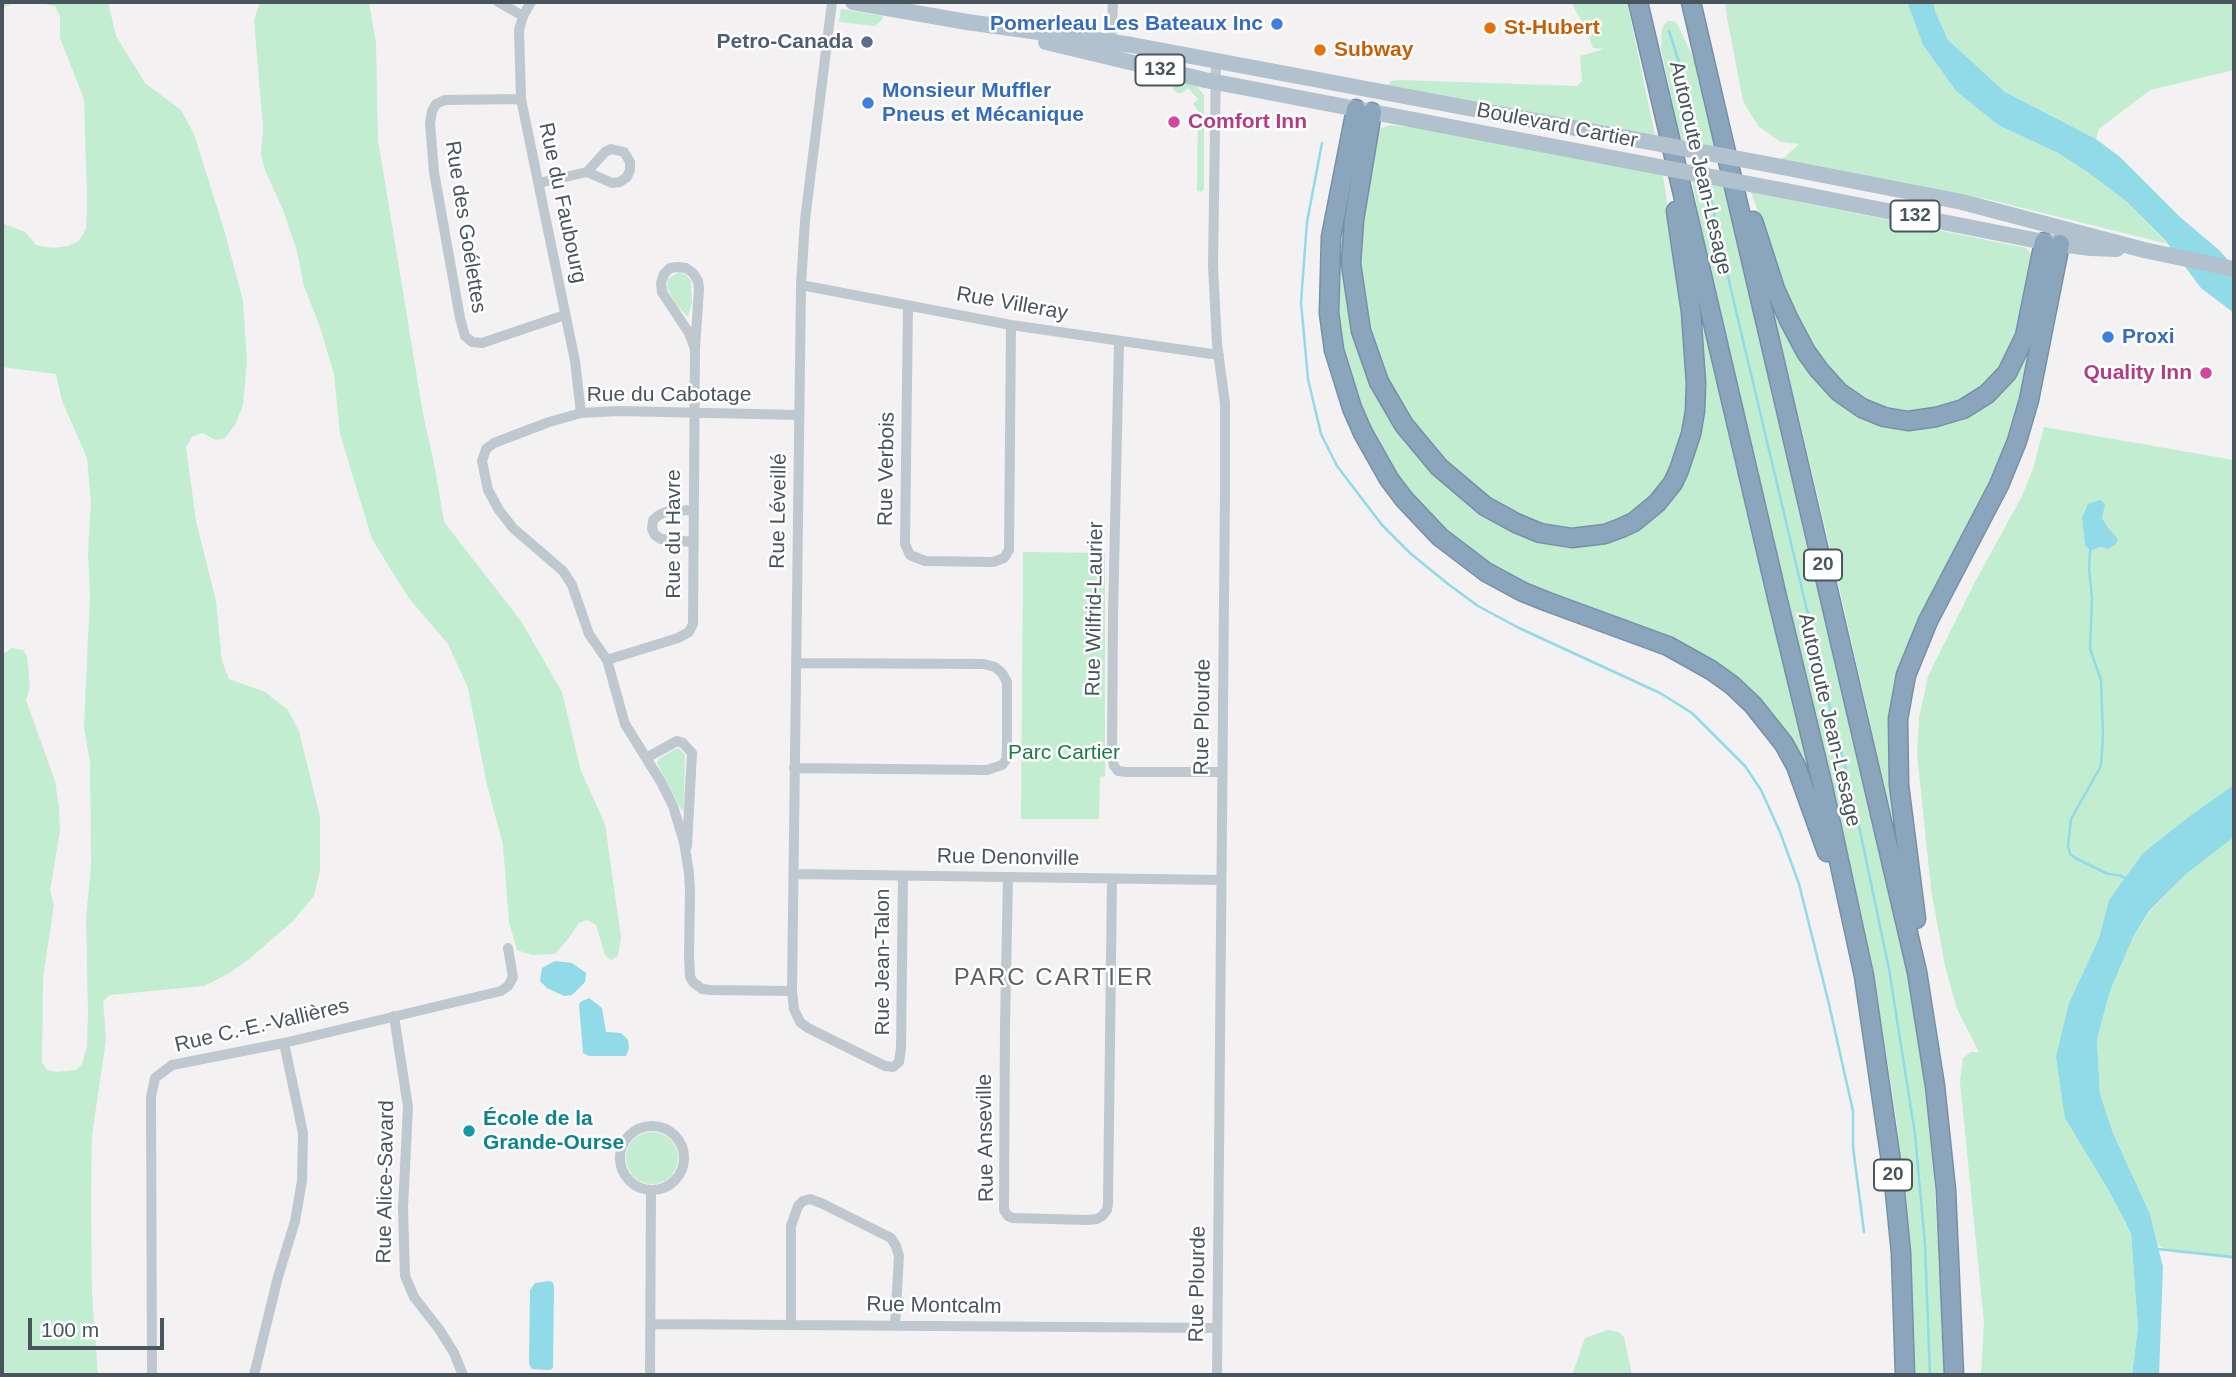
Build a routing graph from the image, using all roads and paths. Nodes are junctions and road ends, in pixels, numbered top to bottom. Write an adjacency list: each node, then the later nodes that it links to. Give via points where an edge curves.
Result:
1 (498, 2): 8 (street)
2 (531, 2): 8 (street, Rue du Faubourg)
3 (832, 2): 22 (street, Rue Léveillé)
4 (853, 2): 10 (main road, Boulevard Cartier / 132)
5 (1113, 2): 10 (street)
6 (1639, 2): 12 (highway, Autoroute Jean-Lesage / 20)
7 (1691, 2): 9 (highway, Autoroute Jean-Lesage / 20)
8 (523, 16): 16 (street, Rue du Faubourg, via 519,30)
9 (1698, 30): 20 (highway, via 1776,289 1806,352 1850,401 1895,420 1922,420 1949,415 1987,394 2007,373 2025,336); 51 (highway, Autoroute Jean-Lesage / 20, via 1893,863)
10 (1110, 50): 11 (main road, Boulevard Cartier / 132); 13 (main road, Boulevard Cartier / 132)
11 (1216, 61): 13 (street, Rue Plourde); 14 (main road, Boulevard Cartier / 132)
12 (1653, 70): 17 (highway, via 1691,312 1695,411 1673,482 1640,517 1605,534 1564,537 1540,533 1485,506 1422,449 1379,382 1361,331 1351,264); 46 (highway, Autoroute Jean-Lesage / 20)
13 (1215, 81): 17 (main road, Boulevard Cartier / 132); 28 (street, Rue Plourde, via 1213,267)
14 (1360, 88): 15 (main road, Boulevard Cartier / 132); 17 (main road)
15 (1377, 91): 17 (main road); 20 (main road, Boulevard Cartier / 132, bridge, via 1962,202)
16 (521, 99): 19 (street, Rue du Faubourg); 24 (street, Rue des Goélettes, via 445,100 432,111 434,172 460,318 464,336 482,343)
17 (1364, 110): 20 (main road, Boulevard Cartier / 132, bridge, via 1786,191); 46 (highway, via 1331,237 1329,313 1343,383 1377,460 1422,520 1486,572 1523,592 1668,646 1732,685 1753,705 1796,766)
18 (587, 172): 19 (street)
19 (539, 183): 24 (street, Rue du Faubourg)
20 (2053, 234): 21 (main road, Boulevard Cartier / 132, via 2091,248 2144,250); 51 (highway, via 2031,389 2017,441 1922,632 1900,705 1899,785)
21 (2234, 269)
22 (801, 285): 23 (street, Rue Villeray); 31 (street, Rue Léveillé)
23 (908, 305): 25 (street, Rue Villeray); 25 (street, Rue Verbois, via 905,544 910,555 925,561 993,562 1009,550)
24 (565, 315): 29 (street, Rue du Faubourg)
25 (1012, 325): 26 (street, Rue Villeray)
26 (1119, 342): 28 (street, Rue Villeray); 38 (street, Rue Wilfrid-Laurier, via 1114,766 1126,772)
27 (695, 349): 27 (street, Rue du Havre, via 698,281 686,268 670,268 664,274 662,292); 30 (street, Rue du Havre)
28 (1219, 355): 38 (street, Rue Plourde, via 1225,404)
29 (580, 413): 30 (street, Rue du Cabotage); 34 (street, Rue du Cabotage, via 494,443 482,461 488,489 499,510 513,528 564,571 589,634)
30 (695, 413): 31 (street, Rue du Cabotage); 32 (street, Rue du Havre)
31 (799, 415): 35 (street, Rue Léveillé)
32 (693, 510): 33 (street, Rue du Havre); 33 (street, via 668,511 653,520 652,528 661,539)
33 (693, 542): 34 (street, Rue du Havre, via 693,624 689,632)
34 (607, 660): 36 (street, Rue du Cabotage, via 625,724)
35 (796, 663): 37 (street, Rue Léveillé); 37 (street, via 995,667 1007,682 1007,750 1002,765 987,770)
36 (646, 758): 39 (street, Rue du Cabotage, via 673,806); 39 (street, Rue du Cabotage, via 677,741 692,753)
37 (794, 768): 40 (street, Rue Léveillé)
38 (1222, 772): 44 (street, Rue Plourde)
39 (687, 858): 47 (street, Rue du Cabotage, via 693,982 710,990)
40 (794, 874): 41 (street, Rue Denonville); 47 (street, Rue Léveillé)
41 (903, 877): 42 (street, Rue Denonville); 49 (street, Rue Jean-Talon, via 899,1062 885,1066)
42 (1008, 878): 43 (street, Rue Denonville); 43 (street, Rue Anseville, via 1004,1210 1013,1218 1087,1220 1102,1216 1108,1203)
43 (1112, 879): 44 (street, Rue Denonville)
44 (1221, 880): 56 (street, Rue Plourde)
45 (508, 948): 48 (street, Rue C.-E.-Vallières, via 513,977 501,991)
46 (1864, 976): 62 (highway, Autoroute Jean-Lesage / 20, via 1894,1182)
47 (792, 991): 49 (street, Rue Léveillé)
48 (394, 1016): 50 (street, Rue C.-E.-Vallières); 59 (street, Rue Alice-Savard, via 408,1107 405,1276)
49 (800, 1022)
50 (284, 1043): 57 (street, Rue C.-E.-Vallières, via 172,1065 155,1078 151,1110); 58 (street, via 303,1133 302,1181)
51 (1935, 1086): 63 (highway, Autoroute Jean-Lesage / 20, via 1950,1239)
52 (651, 1189): 52 (street, via 674,1181 684,1158 675,1136 653,1126 630,1135 620,1157 629,1180); 53 (street)
53 (651, 1324): 54 (street, Rue Montcalm); 60 (street)
54 (791, 1324): 55 (street, Rue Montcalm); 55 (street, via 791,1226 798,1206 810,1199 891,1238 899,1256)
55 (895, 1325): 56 (street, Rue Montcalm)
56 (1217, 1328): 61 (street, Rue Plourde)
57 (152, 1375)
58 (254, 1375)
59 (463, 1375)
60 (650, 1375)
61 (1217, 1375)
62 (1905, 1375)
63 (1954, 1375)

